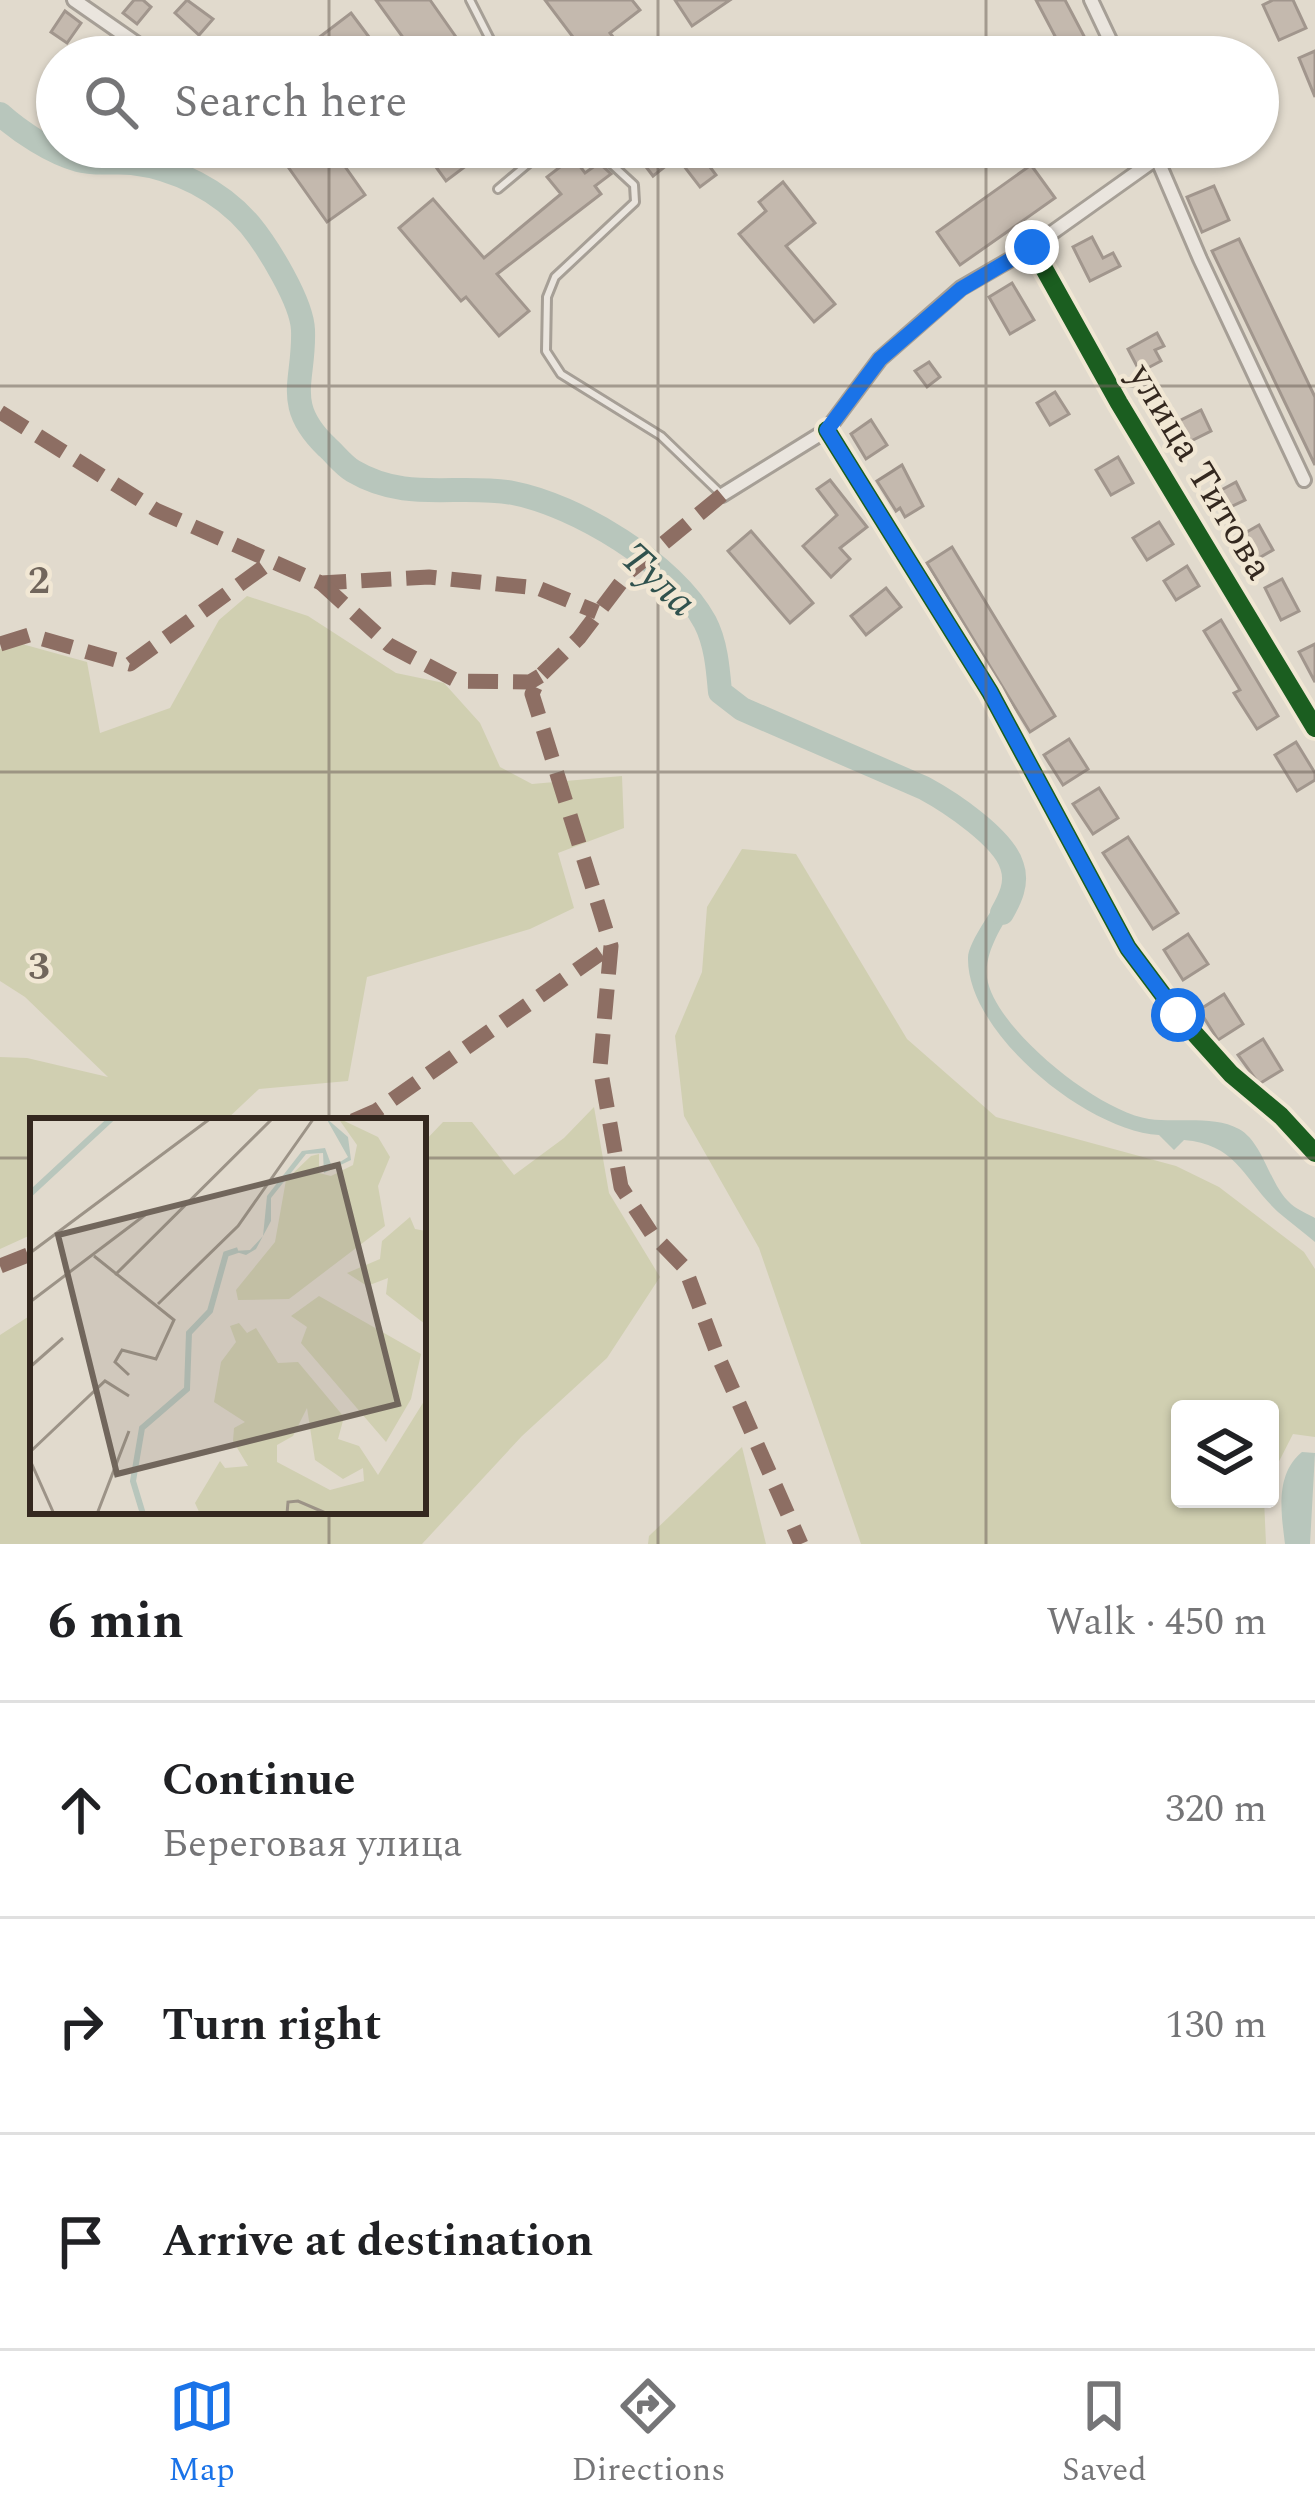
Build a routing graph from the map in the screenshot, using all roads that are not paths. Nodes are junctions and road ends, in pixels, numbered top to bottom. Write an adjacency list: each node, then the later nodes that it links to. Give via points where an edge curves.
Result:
1 (74, 0): 4 (street)
2 (470, 0): 5 (lane)
3 (1091, 0): 6 (street)
4 (126, 36)
5 (488, 36)
6 (1108, 36)
7 (523, 168): 11 (lane)
8 (616, 168): 15 (lane, via 634,185 635,202 555,277 546,351 561,374 661,436)
9 (1135, 168): 12 (street)
10 (1162, 168): 14 (street)
11 (498, 189)
12 (1032, 247): 13 (street, via 961,289 880,359); 16 (street, улица Титова)
13 (827, 430): 15 (street); 17 (street, via 990,692 1128,948 1231,1074)
14 (1304, 480)
15 (722, 495)
16 (1315, 728)
17 (1315, 1153)

